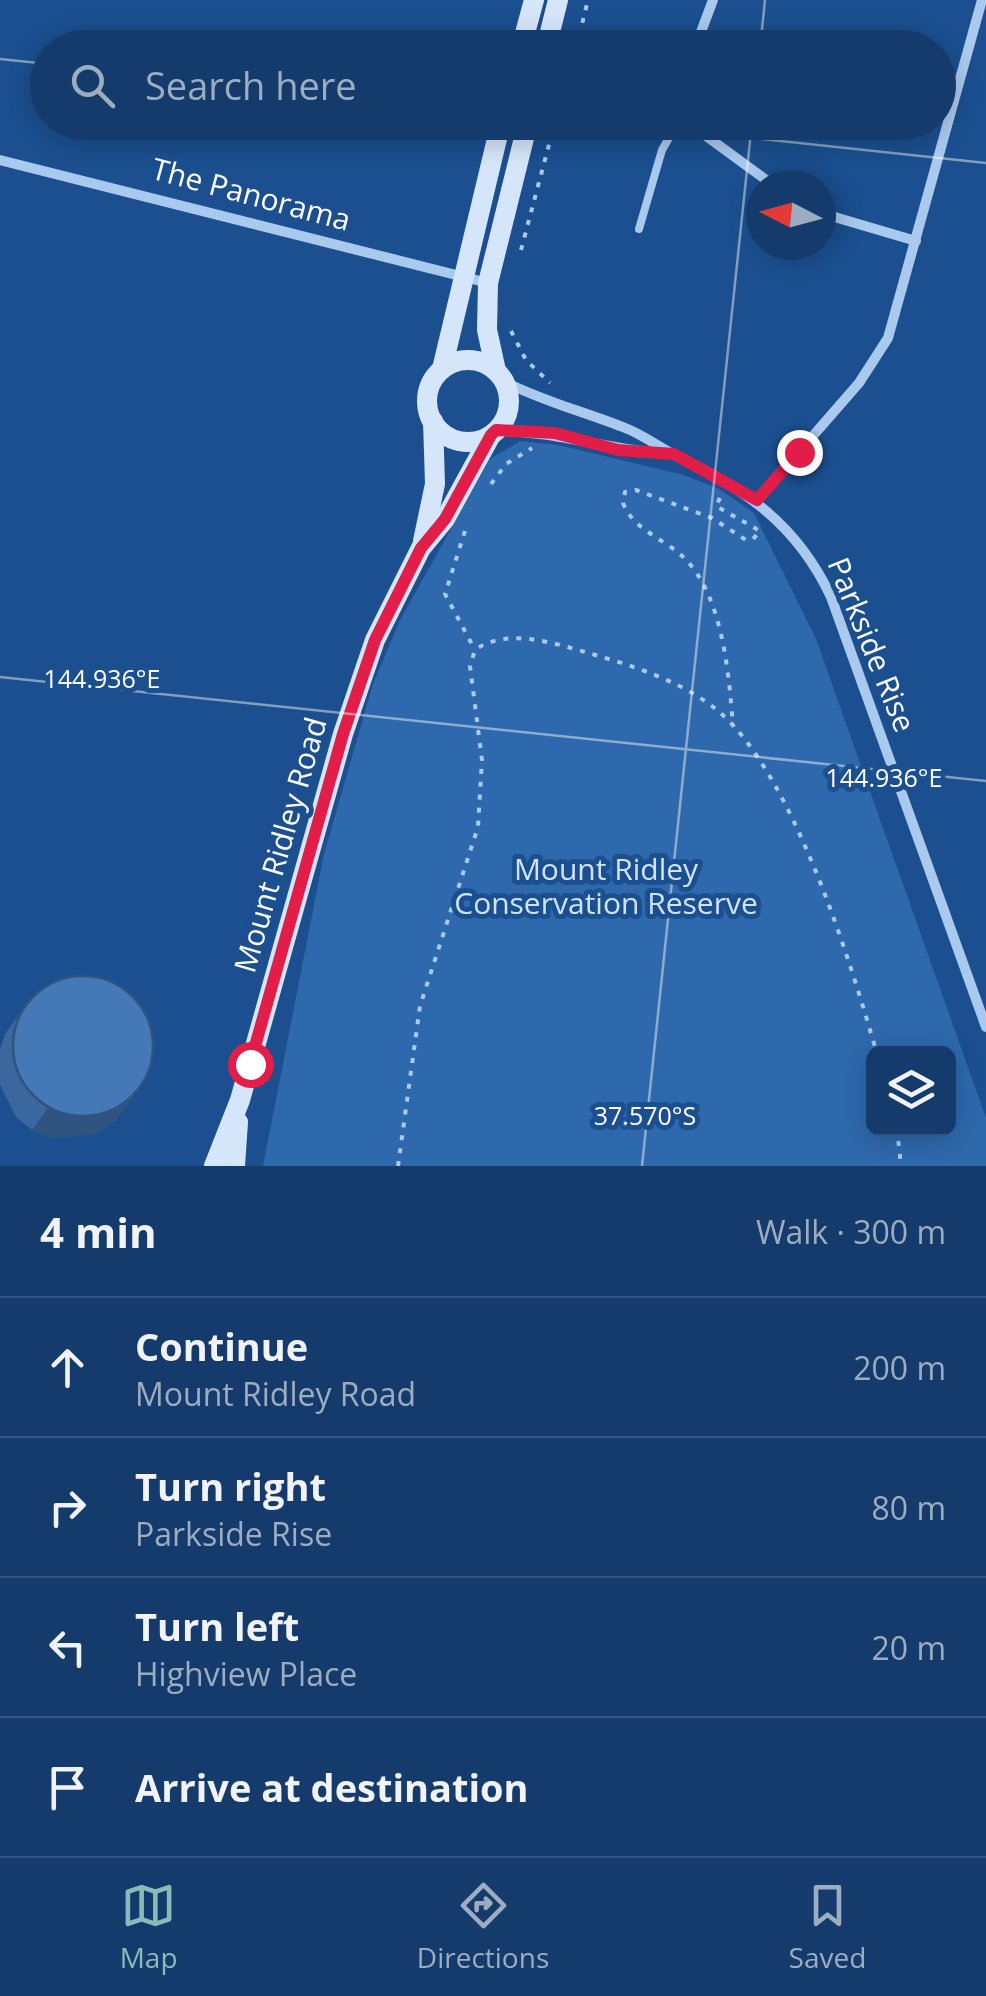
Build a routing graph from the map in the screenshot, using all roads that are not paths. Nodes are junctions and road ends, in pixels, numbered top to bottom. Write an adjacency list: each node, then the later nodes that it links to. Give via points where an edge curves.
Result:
1 (534, 0): 5 (street)
2 (558, 0): 6 (street)
3 (713, 0): 7 (street)
4 (982, 0): 8 (street)
5 (526, 30)
6 (550, 30)
7 (702, 30)
8 (956, 95)
9 (498, 140): 19 (street)
10 (524, 140): 20 (street)
11 (668, 140): 17 (lane)
12 (712, 140): 15 (street)
13 (944, 140): 18 (street)
14 (0, 160): 19 (street, The Panorama)
15 (753, 170)
16 (836, 217): 18 (street)
17 (639, 229)
18 (916, 241): 26 (street, via 879,358)
19 (465, 277): 20 (street, The Panorama); 21 (street)
20 (488, 283): 22 (street, via 487,330)
21 (442, 369): 22 (street, via 475,360); 23 (street, via 429,388)
22 (500, 376): 24 (street, via 508,408); 25 (street, Parkside Rise, via 544,402 623,426)
23 (433, 422): 24 (street, via 459,441); 27 (street, Mount Ridley Road, via 435,484)
24 (494, 433): 25 (street, Parkside Rise, via 555,433 618,450); 27 (street, Mount Ridley Road)
25 (674, 454): 26 (street, Parkside Rise)
26 (757, 500): 28 (street, Parkside Rise, via 804,548 830,597)
27 (421, 548): 29 (street, Mount Ridley Road, via 375,640 343,734)
28 (986, 1026)
29 (240, 1100): 30 (street, Mount Ridley Road); 31 (street)
30 (214, 1166)
31 (235, 1166)

